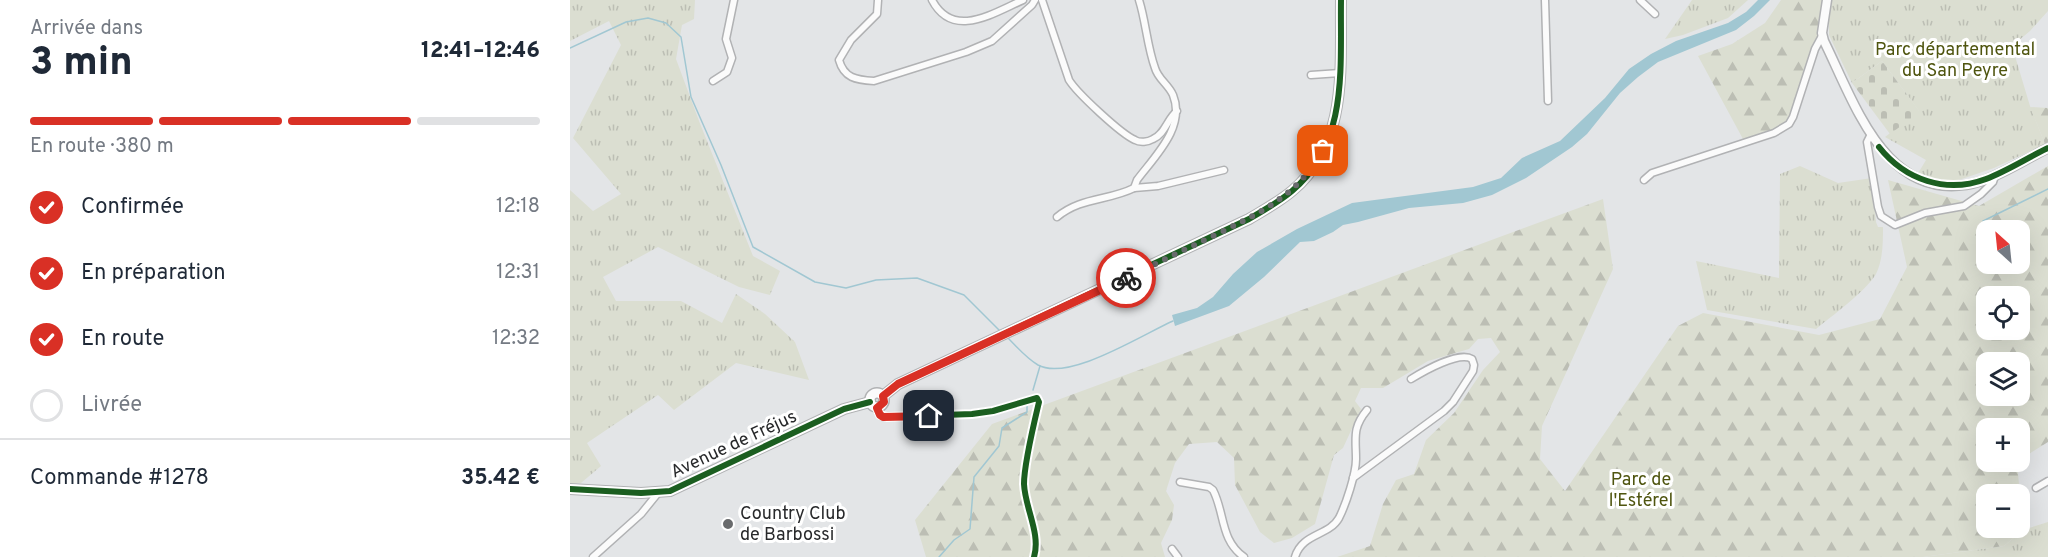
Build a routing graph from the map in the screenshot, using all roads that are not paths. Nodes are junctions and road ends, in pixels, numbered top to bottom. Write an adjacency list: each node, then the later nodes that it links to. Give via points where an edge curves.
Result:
1 (734, 0): 16 (street, via 726,39 732,58 727,72)
2 (878, 0): 5 (street, via 877,14 851,40 838,60 842,70 862,81 874,81 992,41)
3 (932, 0): 4 (street, via 948,18 964,22)
4 (1023, 0)
5 (1035, 0)
6 (1041, 0): 18 (street, via 1069,80 1076,91 1125,133 1140,142 1155,139)
7 (1139, 0): 18 (street, via 1154,67 1171,90)
8 (1341, 0): 14 (main road)
9 (1545, 0): 17 (street)
10 (1641, 0): 12 (street)
11 (1827, 0): 13 (main road)
12 (1655, 14)
13 (1822, 36): 19 (street, via 1793,117); 20 (main road)
14 (1340, 73): 15 (street); 29 (main road, via 1335,119 1327,142 1308,174 1288,194 1249,219 898,384 883,396 884,402)
15 (1311, 75)
16 (713, 81)
17 (1548, 101)
18 (1177, 111): 26 (street, via 1174,127)
19 (1774, 133): 21 (street); 25 (street, via 1652,173)
20 (1870, 134): 24 (main road, via 1894,164 1919,179 1961,185); 24 (street, via 1867,142 1878,207 1881,216 1895,225 1925,213 1964,206 1982,194)
21 (1774, 140)
22 (2048, 148): 24 (main road)
23 (1224, 170): 26 (street)
24 (1995, 176)
25 (1644, 180)
26 (1134, 188): 27 (street, via 1091,200)
27 (1057, 217)
28 (1411, 379): 31 (street, via 1442,363 1465,357 1472,359 1474,365 1444,411)
29 (874, 405): 36 (main road, Avenue de Fréjus, via 844,409 681,487); 39 (street, via 880,415 887,417 972,414 1037,399 1024,481 1036,545)
30 (1366, 410): 31 (street, via 1359,420 1354,442)
31 (1353, 478): 42 (street, via 1339,519 1297,548)
32 (2048, 481): 34 (street)
33 (1180, 482): 41 (street, via 1213,490 1228,540)
34 (2036, 488)
35 (570, 489): 36 (main road, Avenue de Fréjus)
36 (658, 493): 38 (street, via 641,514)
37 (1172, 549): 40 (street)
38 (593, 557)
39 (1034, 557)
40 (1178, 557)
41 (1244, 557)
42 (1295, 557)

